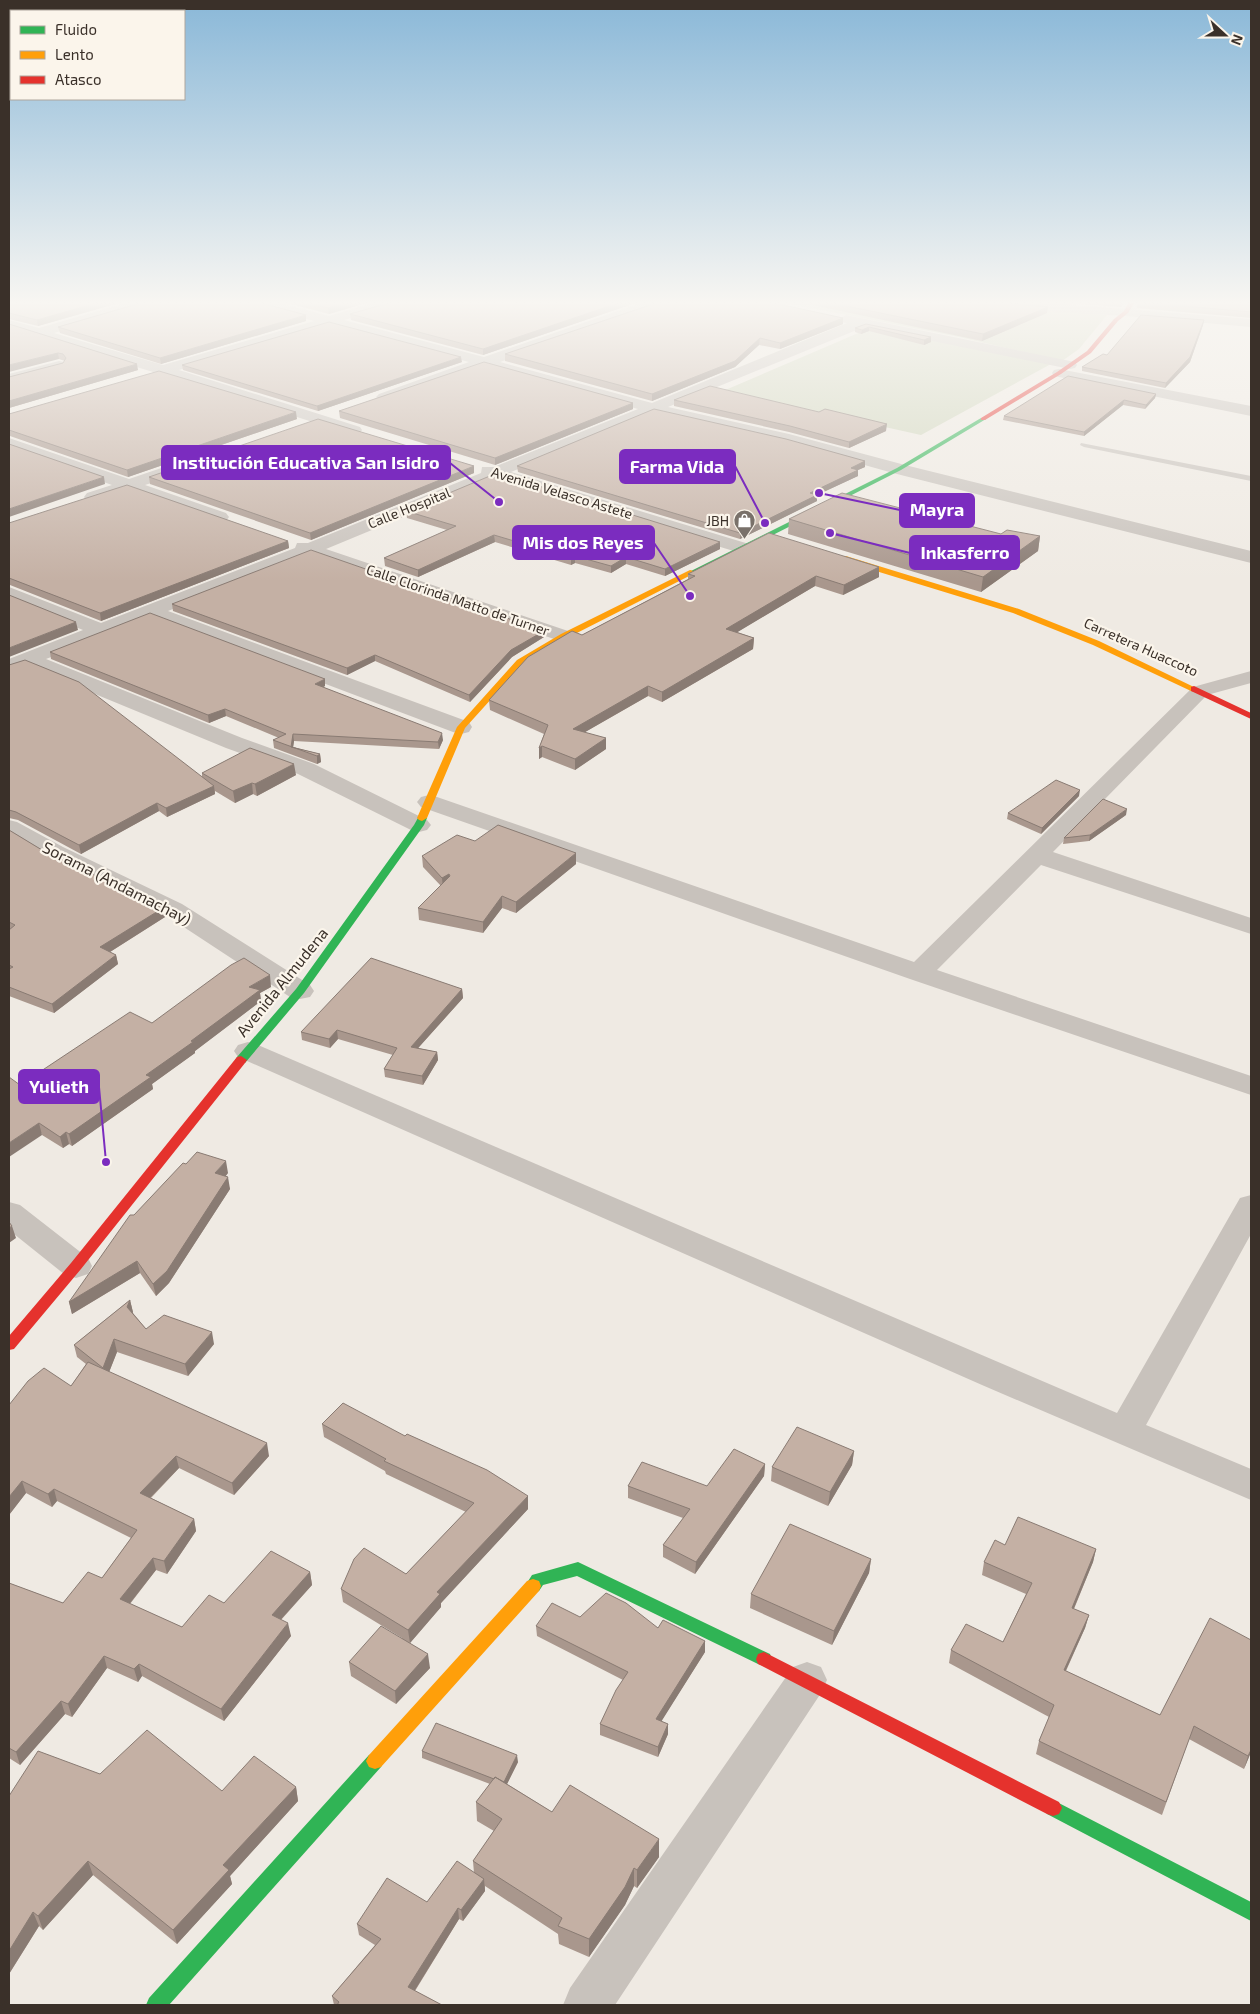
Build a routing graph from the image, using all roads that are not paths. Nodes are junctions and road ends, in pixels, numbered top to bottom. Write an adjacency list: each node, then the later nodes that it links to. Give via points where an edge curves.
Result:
1 (235, 394): 11 (street)
2 (391, 394): 7 (street)
3 (601, 394): 8 (street)
4 (691, 394): 8 (street, Calle Hospital)
5 (1024, 394): 18 (street, Calle Clorinda Matto de Turner)
6 (1176, 394): 10 (street)
7 (374, 400)
8 (655, 409): 18 (street, via 789,439); 19 (street, Calle Hospital)
9 (347, 410): 11 (street)
10 (1251, 411)
11 (319, 420): 12 (street); 13 (street)
12 (292, 429)
13 (370, 435)
14 (9, 443): 21 (street)
15 (1084, 445): 20 (lane)
16 (201, 460): 21 (street)
17 (468, 465): 19 (street, Avenida Velasco Astete)
18 (899, 469): 24 (street, Calle Clorinda Matto de Turner); 30 (street)
19 (495, 473): 27 (street, Avenida Velasco Astete); 28 (street, Calle Hospital)
20 (1251, 479)
21 (128, 485): 22 (street); 23 (street)
22 (82, 500)
23 (237, 523)
24 (767, 535): 26 (street); 27 (street, Calle Clorinda Matto de Turner)
25 (282, 539): 28 (street, Calle Clorinda Matto de Turner)
26 (786, 541)
27 (743, 548): 34 (street, Calle Clorinda Matto de Turner)
28 (309, 549): 32 (street, Calle Hospital); 34 (street, Calle Clorinda Matto de Turner)
29 (834, 556): 37 (street, Carretera Huaccoto, via 1016,611 1096,642)
30 (1251, 557)
31 (9, 593): 33 (street)
32 (151, 611): 33 (street, Calle Hospital); 39 (street)
33 (101, 630): 35 (street, Calle Hospital)
34 (564, 636): 39 (street, Avenida Almudena, via 520,662)
35 (18, 663): 41 (street, via 306,768)
36 (1251, 677): 37 (street)
37 (1200, 690): 38 (street, Carretera Huaccoto); 43 (street)
38 (1251, 716)
39 (461, 727): 40 (street, Avenida Almudena)
40 (429, 802): 41 (street, Avenida Almudena); 45 (street)
41 (419, 826): 46 (street, Avenida Almudena)
42 (9, 827): 46 (street, Sorama (Andamachay), via 173,909)
43 (1036, 855): 44 (street); 45 (street)
44 (1251, 926)
45 (919, 973): 48 (street)
46 (300, 991): 47 (street, Avenida Almudena)
47 (248, 1051): 51 (street, Avenida Almudena); 53 (street)
48 (1251, 1086)
49 (1251, 1206): 53 (street)
50 (9, 1213): 51 (street)
51 (76, 1266): 52 (street, Avenida Almudena)
52 (9, 1345)
53 (1125, 1431): 54 (street)
54 (1251, 1485)
55 (807, 1680): 56 (street); 57 (street, via 578,1569 538,1580); 58 (street)
56 (1251, 1912)
57 (156, 2005)
58 (587, 2005)

